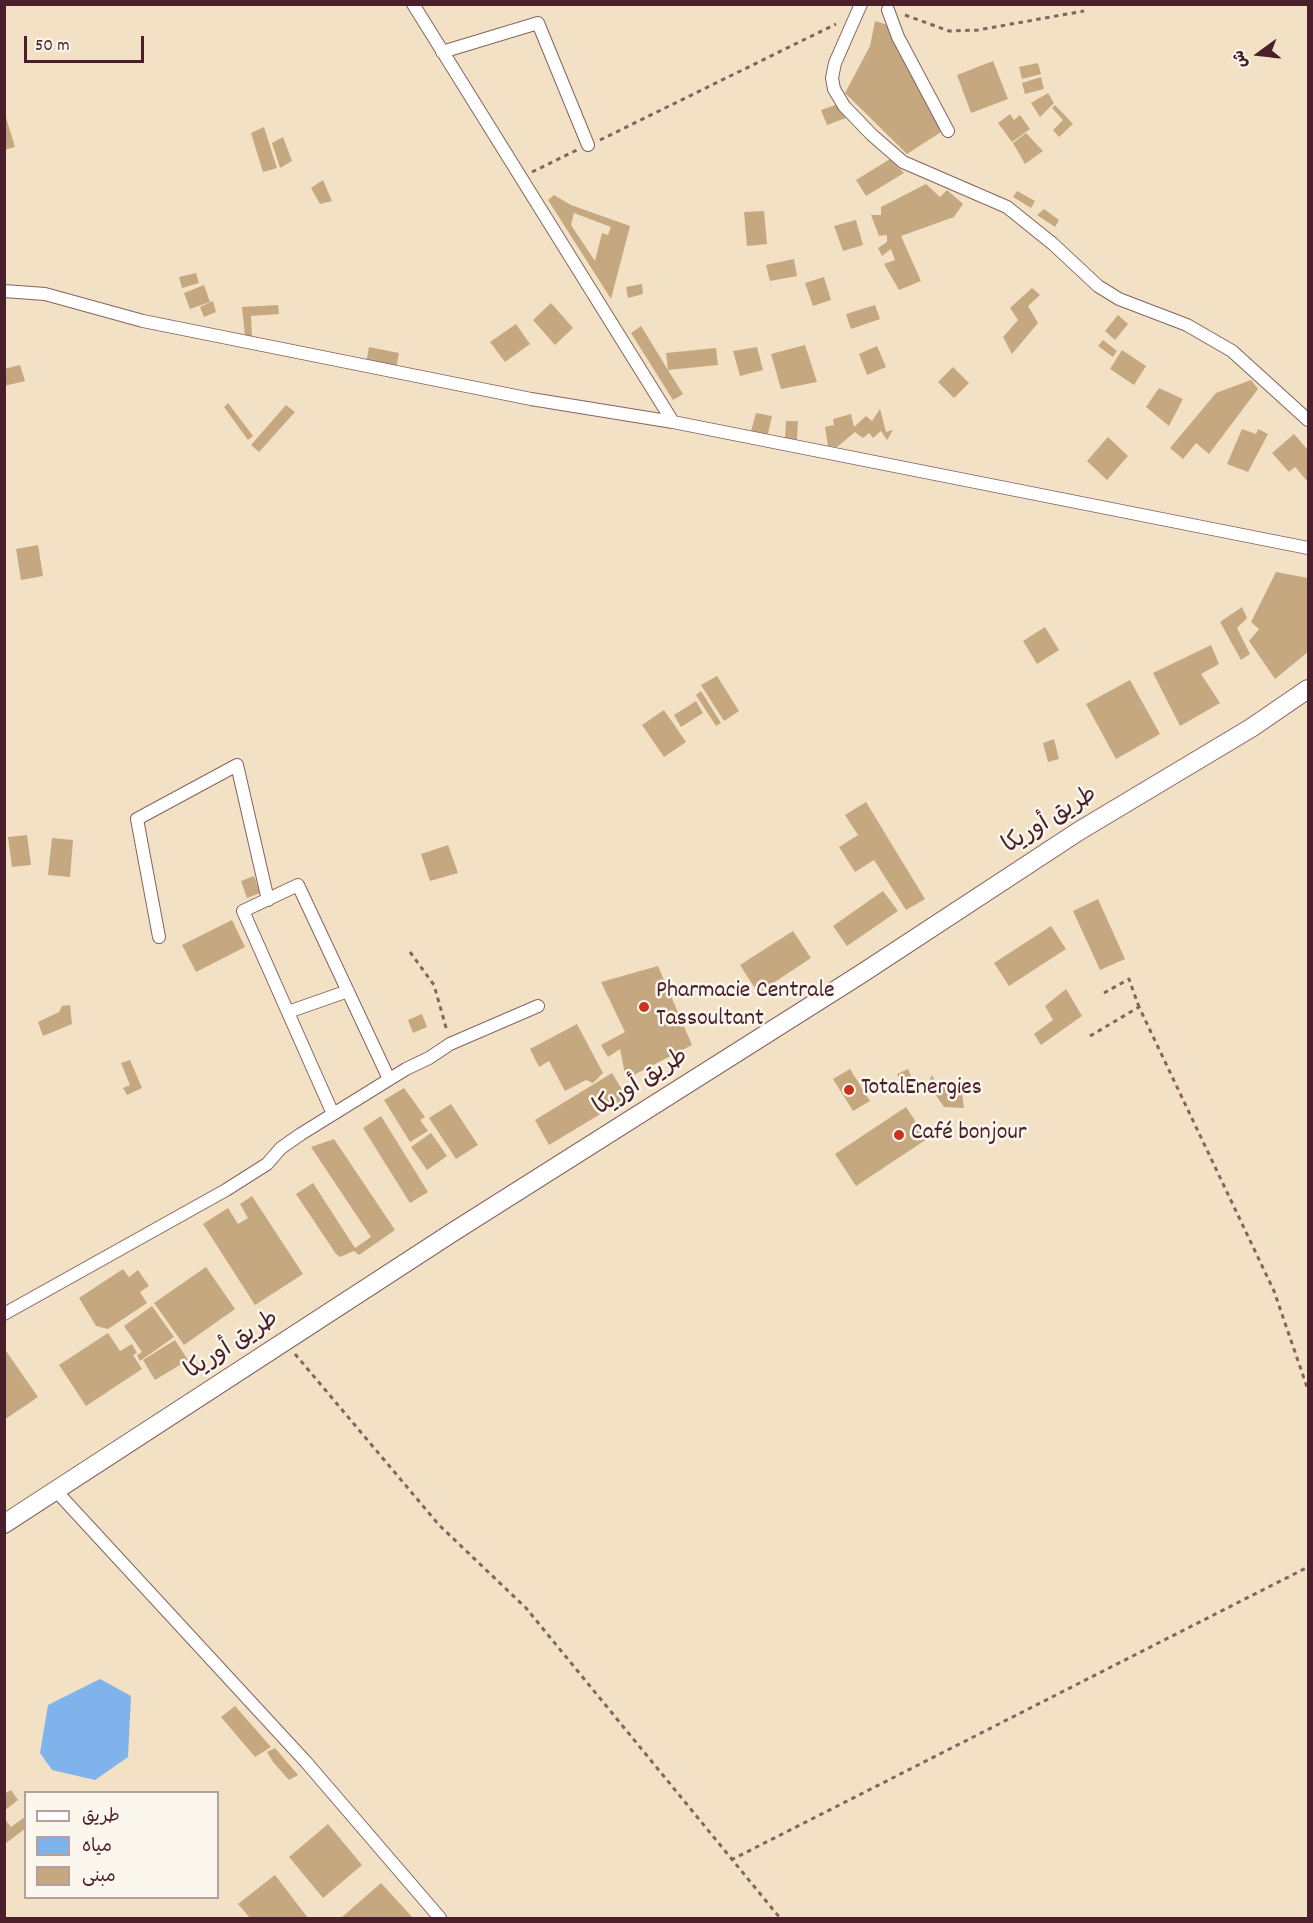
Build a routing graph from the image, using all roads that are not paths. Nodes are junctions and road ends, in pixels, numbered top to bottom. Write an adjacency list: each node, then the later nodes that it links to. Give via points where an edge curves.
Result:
1 (413, 4): 4 (street)
2 (859, 10): 8 (street, via 832,78 844,106 872,135 903,162 1006,207 1098,286 1119,299 1187,326 1232,351)
3 (888, 10): 5 (street, via 898,38)
4 (442, 52): 6 (street, via 538,23); 9 (street)
5 (948, 131)
6 (588, 145)
7 (4, 291): 9 (street, via 45,294 143,321 531,399)
8 (1308, 420)
9 (673, 422): 10 (street)
10 (1308, 548)
11 (1308, 688): 20 (street, طريق أوريكا, via 1251,728 1080,831 284,1342)
12 (268, 900): 13 (street, via 237,765 137,819); 14 (street, via 298,885); 16 (street, via 243,911)
13 (159, 937)
14 (348, 991): 16 (street); 17 (street)
15 (538, 1006): 17 (street, via 450,1044)
16 (288, 1012): 18 (street)
17 (389, 1079): 18 (street)
18 (333, 1114): 19 (street, via 226,1190)
19 (4, 1314)
20 (57, 1492): 21 (street, طريق أوريكا); 22 (street, via 306,1762)
21 (4, 1524)
22 (440, 1918)

